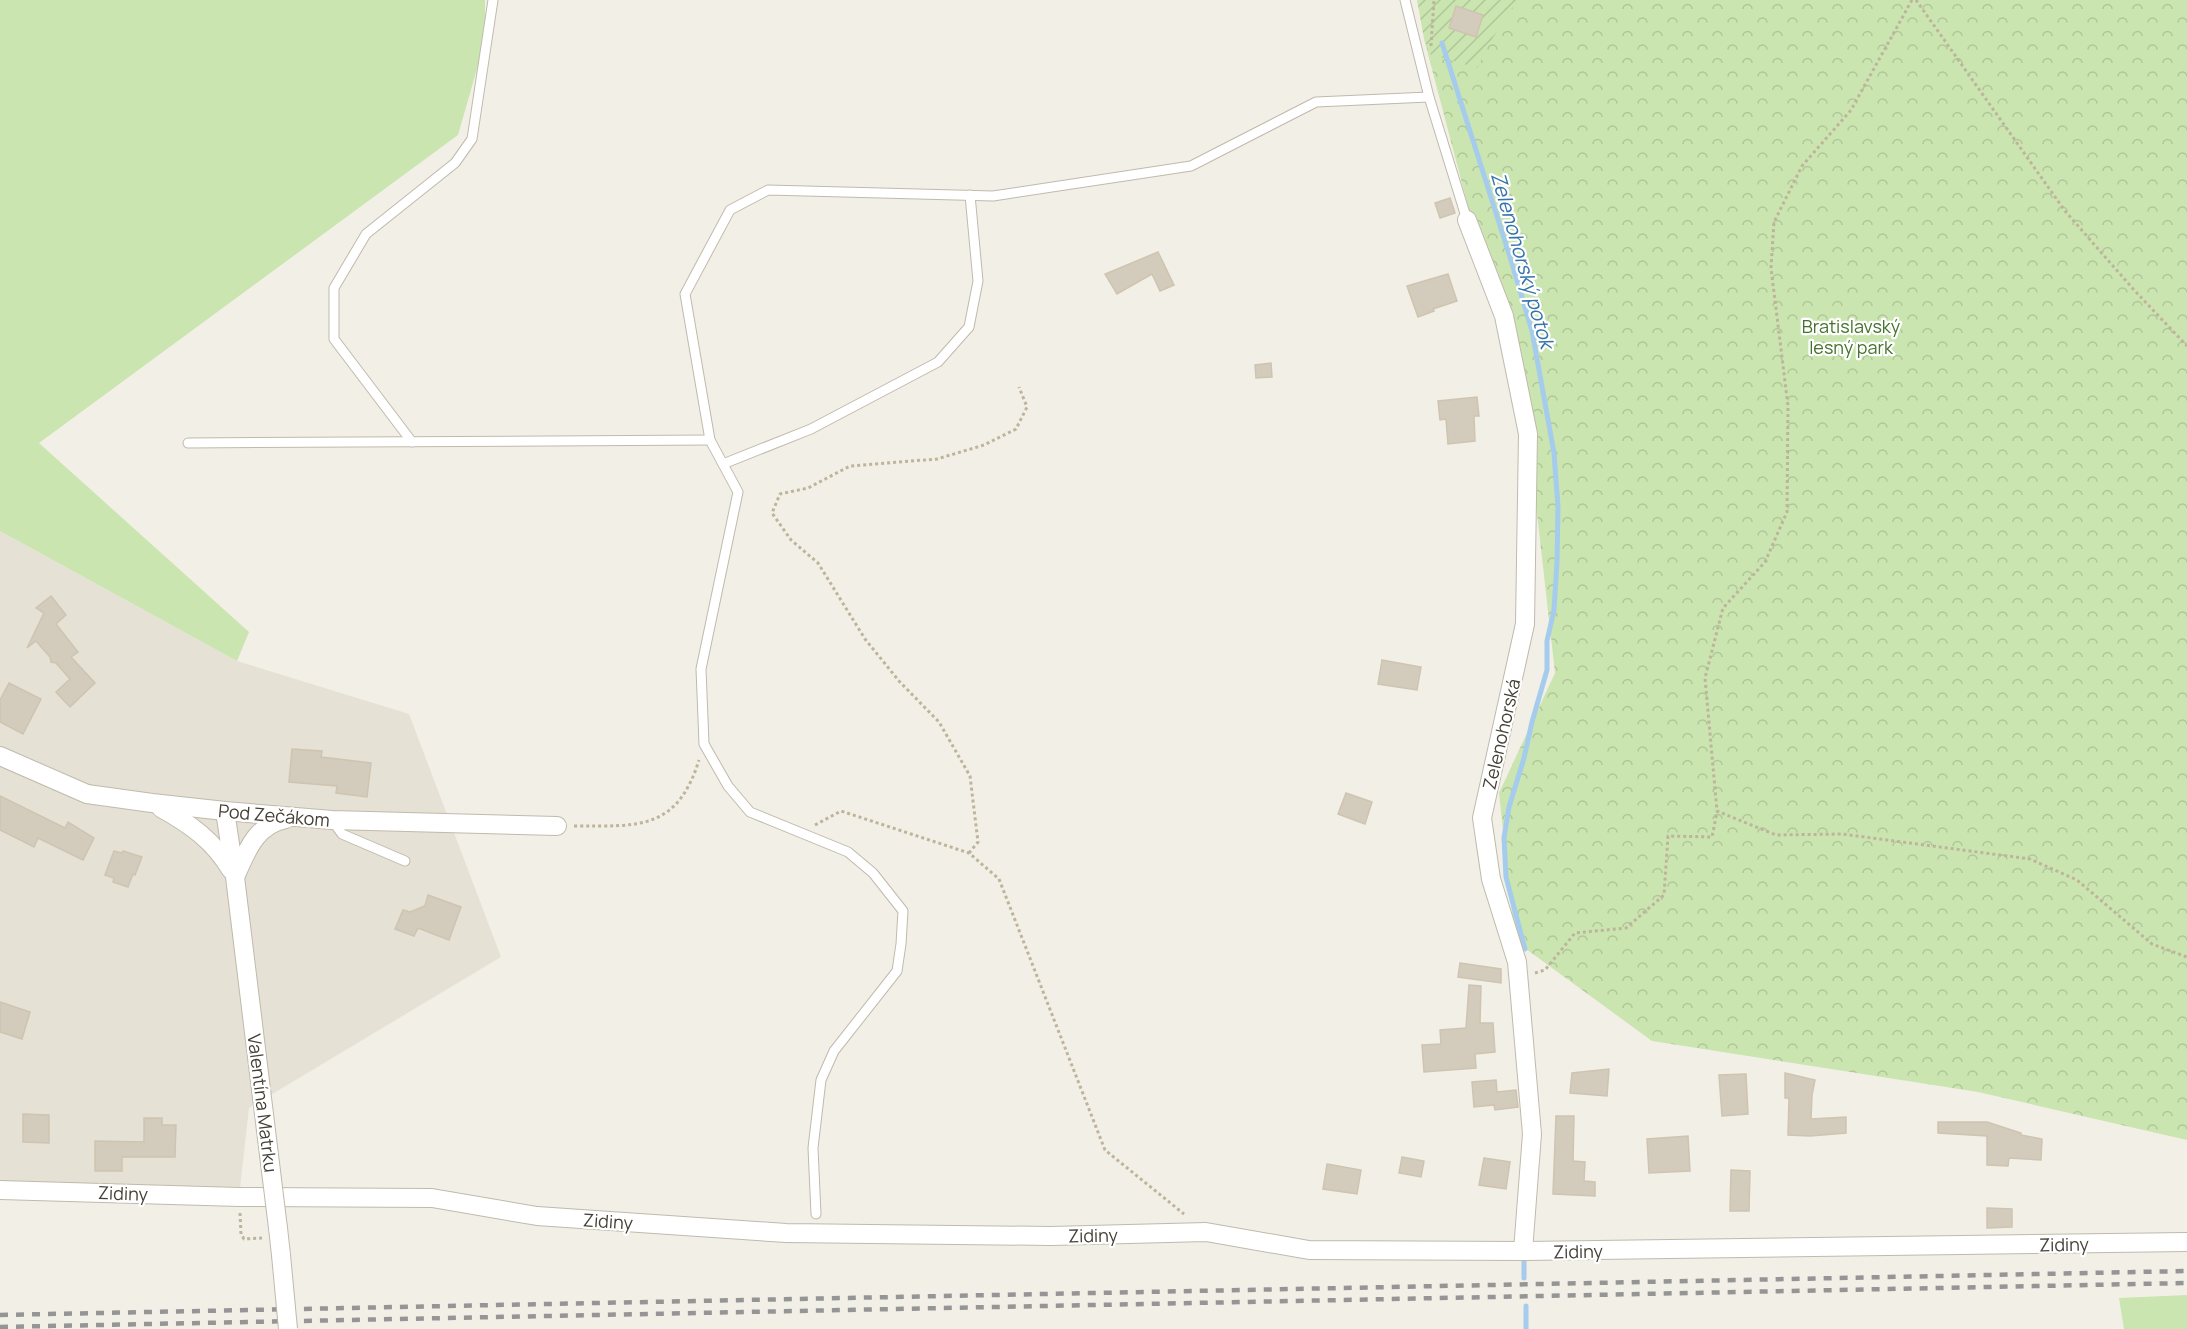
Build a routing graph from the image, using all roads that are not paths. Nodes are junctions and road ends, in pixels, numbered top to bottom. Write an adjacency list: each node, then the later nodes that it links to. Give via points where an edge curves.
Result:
1 (493, 0): 7 (lane, via 472,139 455,164 366,234 334,288 334,339)
2 (1405, 0): 3 (lane)
3 (1429, 97): 4 (lane, via 1316,102 1191,166 993,196); 5 (lane)
4 (970, 195): 6 (lane, via 768,190 730,210 686,294); 9 (lane, via 978,281 969,327 938,363 811,429)
5 (1467, 220): 21 (street, Zelenohorská, via 1504,316 1528,434 1525,624 1482,818 1491,879 1519,977 1532,1134)
6 (710, 440): 7 (lane); 9 (lane)
7 (412, 442): 8 (lane)
8 (188, 443)
9 (723, 464): 19 (lane, via 738,492 702,669 704,744 728,786 750,812 848,852 873,873 903,911 897,971 834,1051 821,1080 813,1148)
10 (0, 756): 11 (street, Pod Zečákom, via 87,794)
11 (152, 803): 12 (street, Pod Zečákom); 17 (street, Valentína Matrku, via 186,822 213,844)
12 (225, 811): 13 (street, Pod Zečákom); 17 (street, Valentína Matrku)
13 (293, 817): 14 (street, Pod Zečákom); 17 (street, Valentína Matrku, via 279,820 257,834)
14 (332, 820): 15 (street, Pod Zečákom); 16 (lane, via 342,834)
15 (557, 826)
16 (405, 861)
17 (235, 877): 22 (street, Valentína Matrku, bridge)
18 (0, 1190): 21 (street, Zidiny, via 432,1198 537,1216 786,1233 1052,1236 1206,1232 1310,1250)
19 (816, 1214)
20 (2187, 1242): 21 (street, Zidiny)
21 (1523, 1251)
22 (288, 1329)

